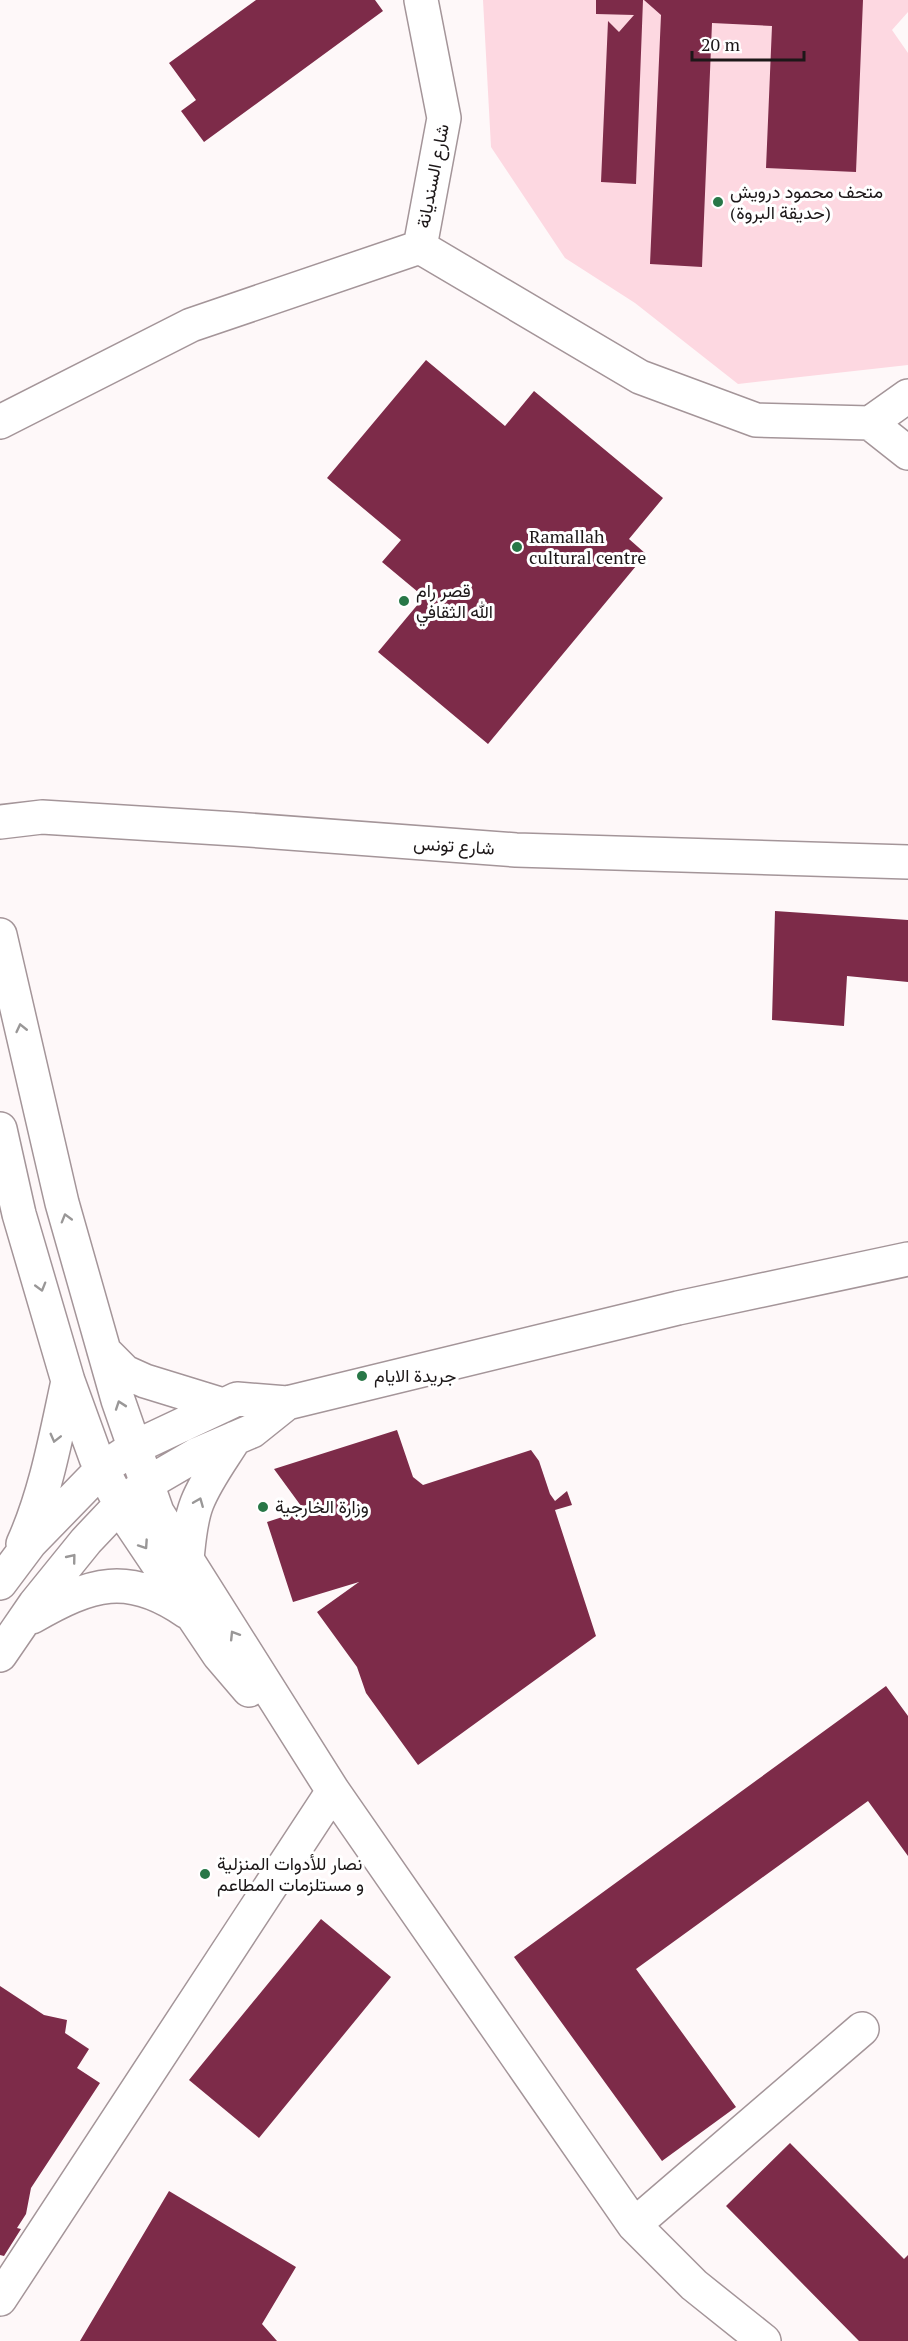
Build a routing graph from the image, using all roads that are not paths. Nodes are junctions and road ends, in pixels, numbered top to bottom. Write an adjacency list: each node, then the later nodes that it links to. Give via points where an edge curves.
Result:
1 (421, 0): 2 (street, شارع السنديانة, via 444,118)
2 (420, 247): 4 (street, via 191,325); 5 (street, via 639,377 756,420)
3 (908, 396): 5 (street)
4 (0, 422)
5 (870, 423): 6 (street)
6 (906, 448)
7 (0, 822): 8 (street, شارع تونس, via 42,817 516,850)
8 (908, 862)
9 (0, 935): 12 (street, one-way to 9, via 62,1203)
10 (0, 1129): 13 (street, one-way to 13, via 19,1214)
11 (908, 1259): 14 (street, via 678,1308)
12 (104, 1351): 15 (street, via 125,1372); 17 (street, one-way to 12)
13 (68, 1381): 18 (street); 22 (street, one-way to 22, via 31,1524)
14 (287, 1403): 15 (street, via 237,1399); 16 (street, via 252,1431)
15 (223, 1405): 17 (street)
16 (235, 1438): 19 (street); 21 (street, one-way to 16, via 197,1504)
17 (135, 1448): 18 (street); 19 (street)
18 (102, 1468): 20 (street); 22 (street, via 30,1543)
19 (147, 1483): 20 (street); 21 (street, via 158,1512)
20 (120, 1504): 23 (street, one-way to 23); 24 (street, one-way to 20)
21 (187, 1559): 26 (street, one-way to 21)
22 (6, 1574)
23 (194, 1617): 24 (street, via 148,1590 106,1587 81,1592); 26 (street, via 219,1655)
24 (23, 1622): 25 (street)
25 (0, 1655)
26 (333, 1791): 28 (street); 29 (street)
27 (862, 2029): 28 (street)
28 (634, 2225): 30 (street, via 694,2285)
29 (0, 2299)
30 (764, 2341)

